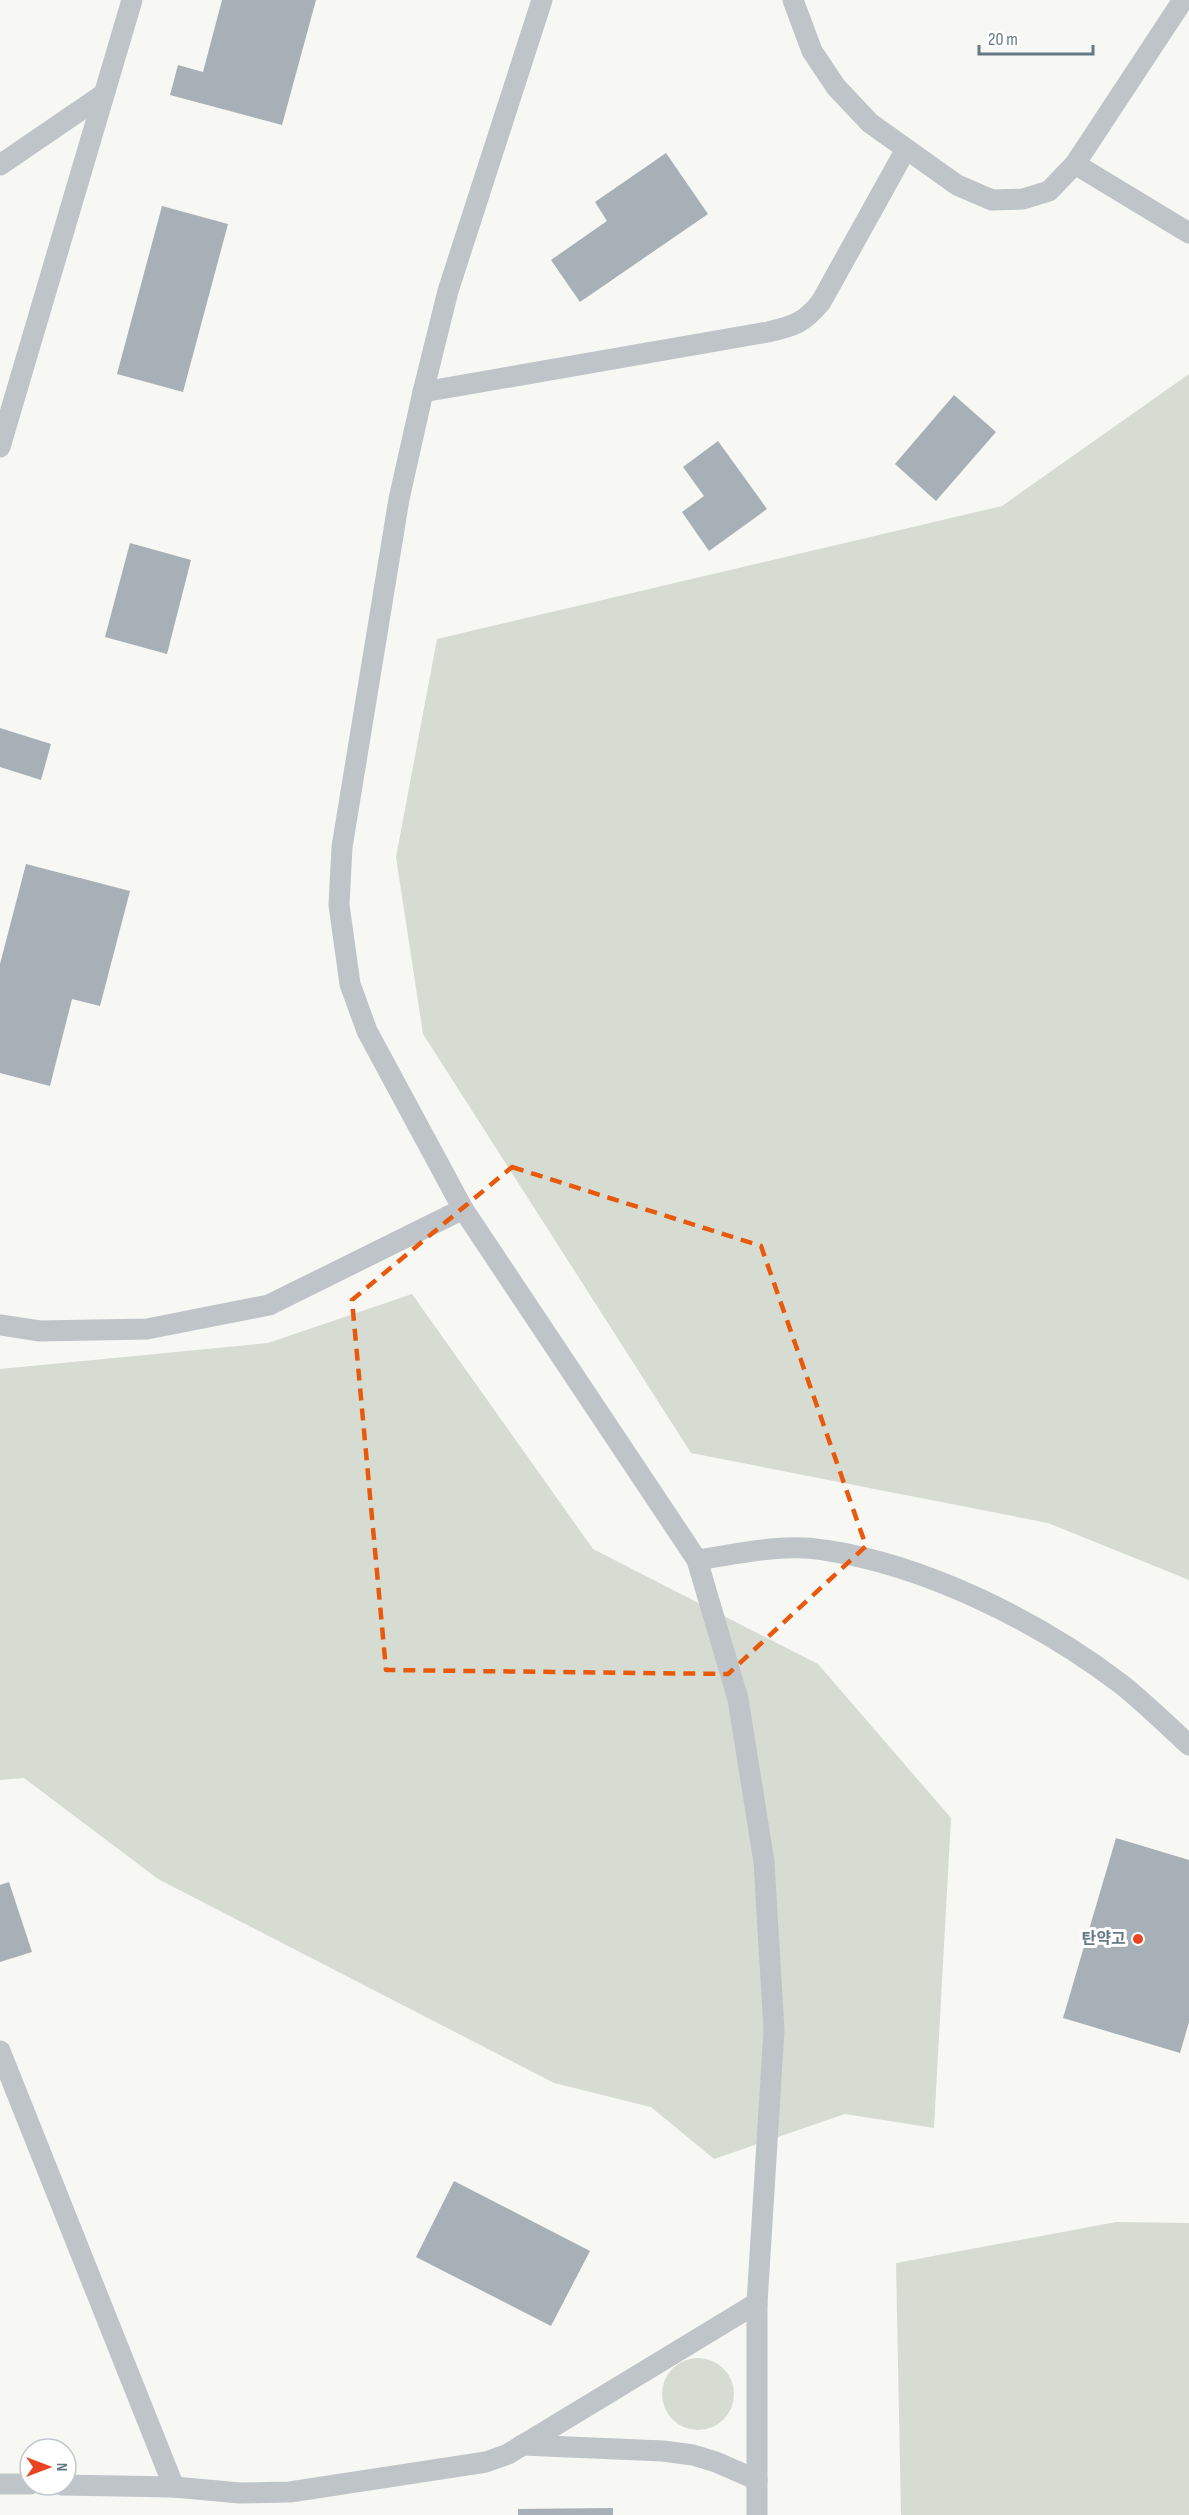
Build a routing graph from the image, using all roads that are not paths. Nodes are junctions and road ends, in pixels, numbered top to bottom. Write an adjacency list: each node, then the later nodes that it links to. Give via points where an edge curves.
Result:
1 (132, 0): 5 (lane)
2 (542, 0): 10 (lane, via 448,291)
3 (793, 0): 6 (lane, via 812,51 836,87 870,123)
4 (1183, 0): 7 (lane)
5 (104, 94): 8 (lane); 11 (lane)
6 (906, 149): 7 (lane, via 957,185 992,200 1023,199 1049,191); 10 (lane, via 821,302 808,318 768,332)
7 (1075, 164): 9 (lane)
8 (0, 165)
9 (1189, 233)
10 (423, 392): 12 (lane, via 399,499 342,847 339,905 350,984 367,1031)
11 (0, 447)
12 (463, 1209): 13 (lane, via 269,1305 147,1329 40,1331); 14 (lane)
13 (0, 1325)
14 (697, 1560): 15 (lane, via 775,1549 823,1549 891,1566 973,1595 1066,1645 1123,1685); 17 (lane, via 738,1699 764,1862 774,2030)
15 (1189, 1745)
16 (0, 2051): 23 (lane)
17 (756, 2303): 18 (lane); 19 (lane)
18 (522, 2445): 19 (lane, via 693,2455); 23 (lane, via 486,2462 290,2492 240,2493)
19 (756, 2480): 24 (lane)
20 (0, 2484): 21 (lane)
21 (18, 2484)
22 (78, 2485): 23 (lane)
23 (174, 2487)
24 (758, 2515)

